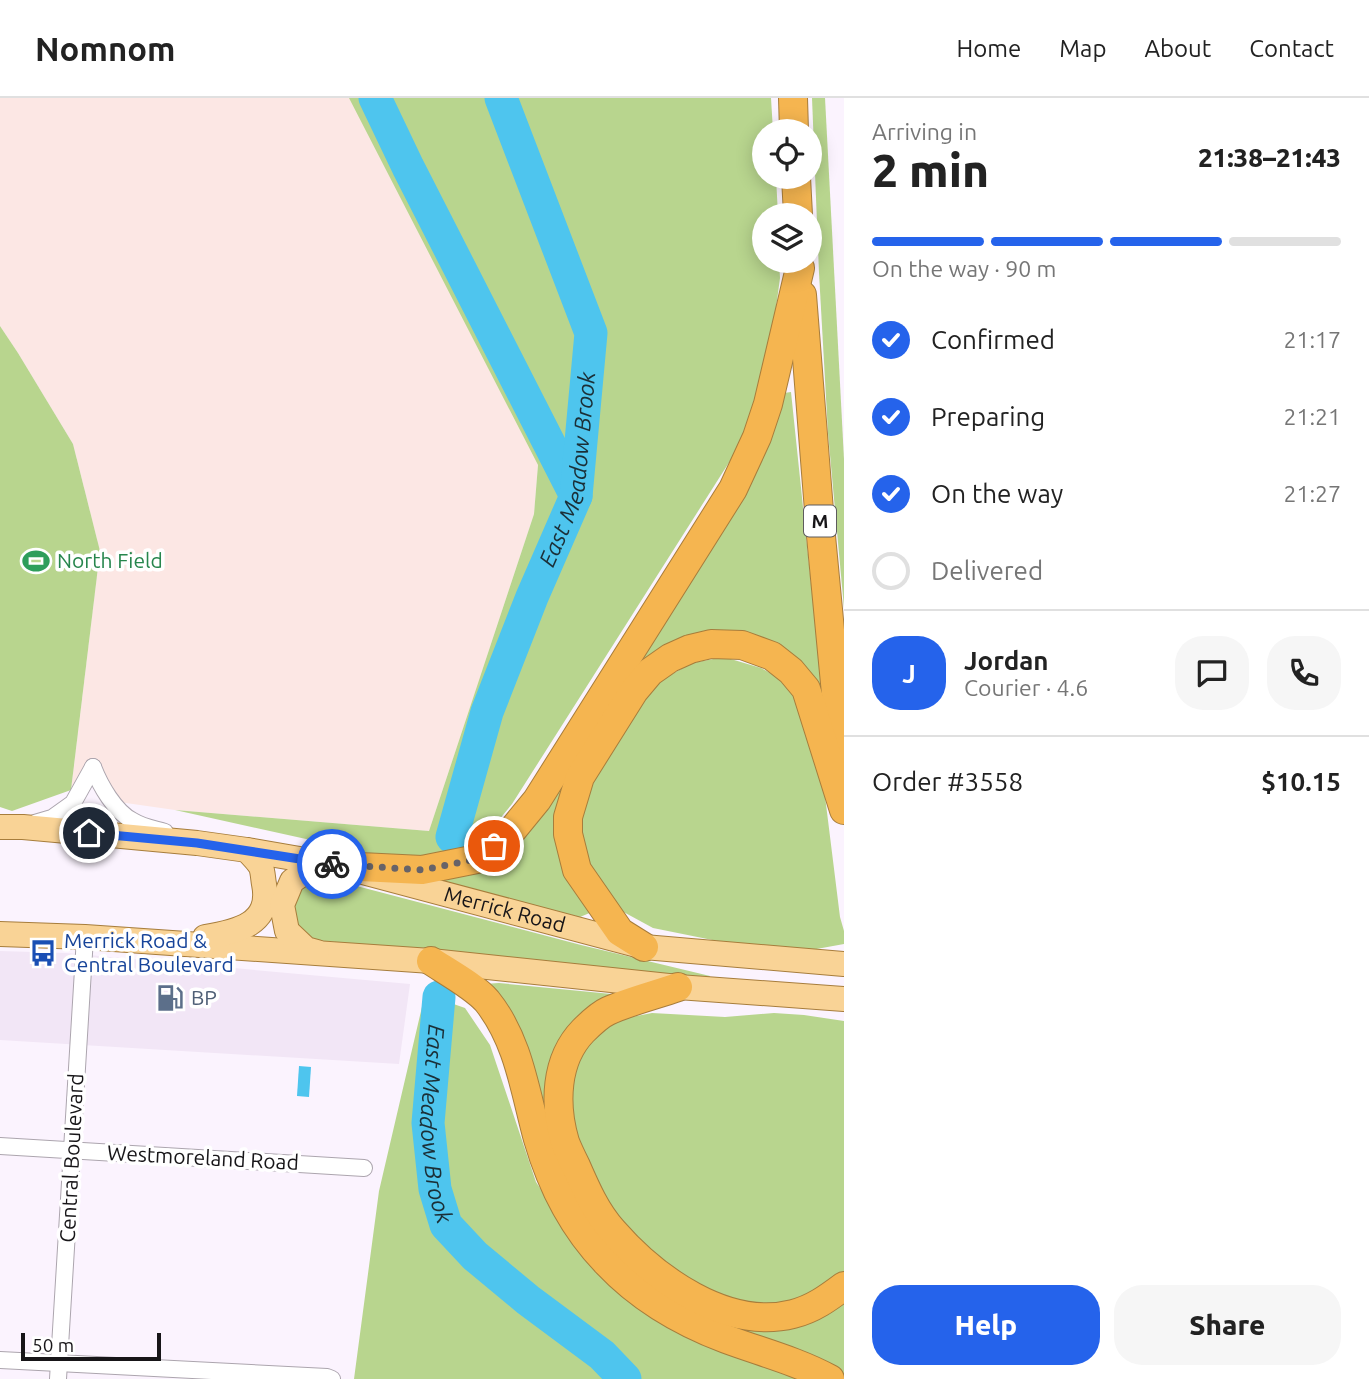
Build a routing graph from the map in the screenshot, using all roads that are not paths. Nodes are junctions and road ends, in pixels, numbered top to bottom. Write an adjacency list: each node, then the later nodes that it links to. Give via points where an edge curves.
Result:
1 (793, 98): 2 (highway)
2 (794, 119)
3 (798, 273): 10 (highway, via 768,404 733,489 537,800 510,833 477,859 422,870)
4 (801, 273): 5 (highway, M)
5 (844, 773)
6 (844, 810): 14 (highway, via 806,689 792,671 772,656 742,645 711,644 670,658 634,691 580,778 568,817 576,870 620,932)
7 (8, 825): 8 (main road, Merrick Road); 8 (street, via 52,818 73,803 93,767 100,785 133,821)
8 (197, 843): 9 (main road, Merrick Road)
9 (247, 850): 10 (main road, Merrick Road); 13 (main road, via 261,868 267,898 261,914 243,928 195,939)
10 (341, 866): 14 (main road, Merrick Road); 15 (main road, via 314,866 292,881 282,905 287,931 306,949)
11 (0, 934): 12 (main road)
12 (85, 937): 13 (main road); 21 (street, Central Boulevard)
13 (127, 940): 15 (main road)
14 (644, 947): 17 (main road, Merrick Road)
15 (332, 955): 16 (main road)
16 (431, 961): 18 (main road); 27 (highway, via 486,1000 511,1039 553,1181 580,1231 607,1263 641,1294 681,1319)
17 (844, 964)
18 (678, 987): 19 (main road); 23 (highway, via 606,1012 582,1032 565,1057 559,1115 565,1143 593,1203 612,1230 656,1273 694,1297 737,1314 792,1314 819,1304)
19 (844, 999)
20 (0, 1146): 21 (street, Westmoreland Road)
21 (73, 1150): 22 (street, Westmoreland Road); 25 (street, Central Boulevard)
22 (363, 1168)
23 (844, 1286)
24 (0, 1360): 25 (street)
25 (59, 1371): 26 (street)
26 (332, 1379)
27 (830, 1379)

